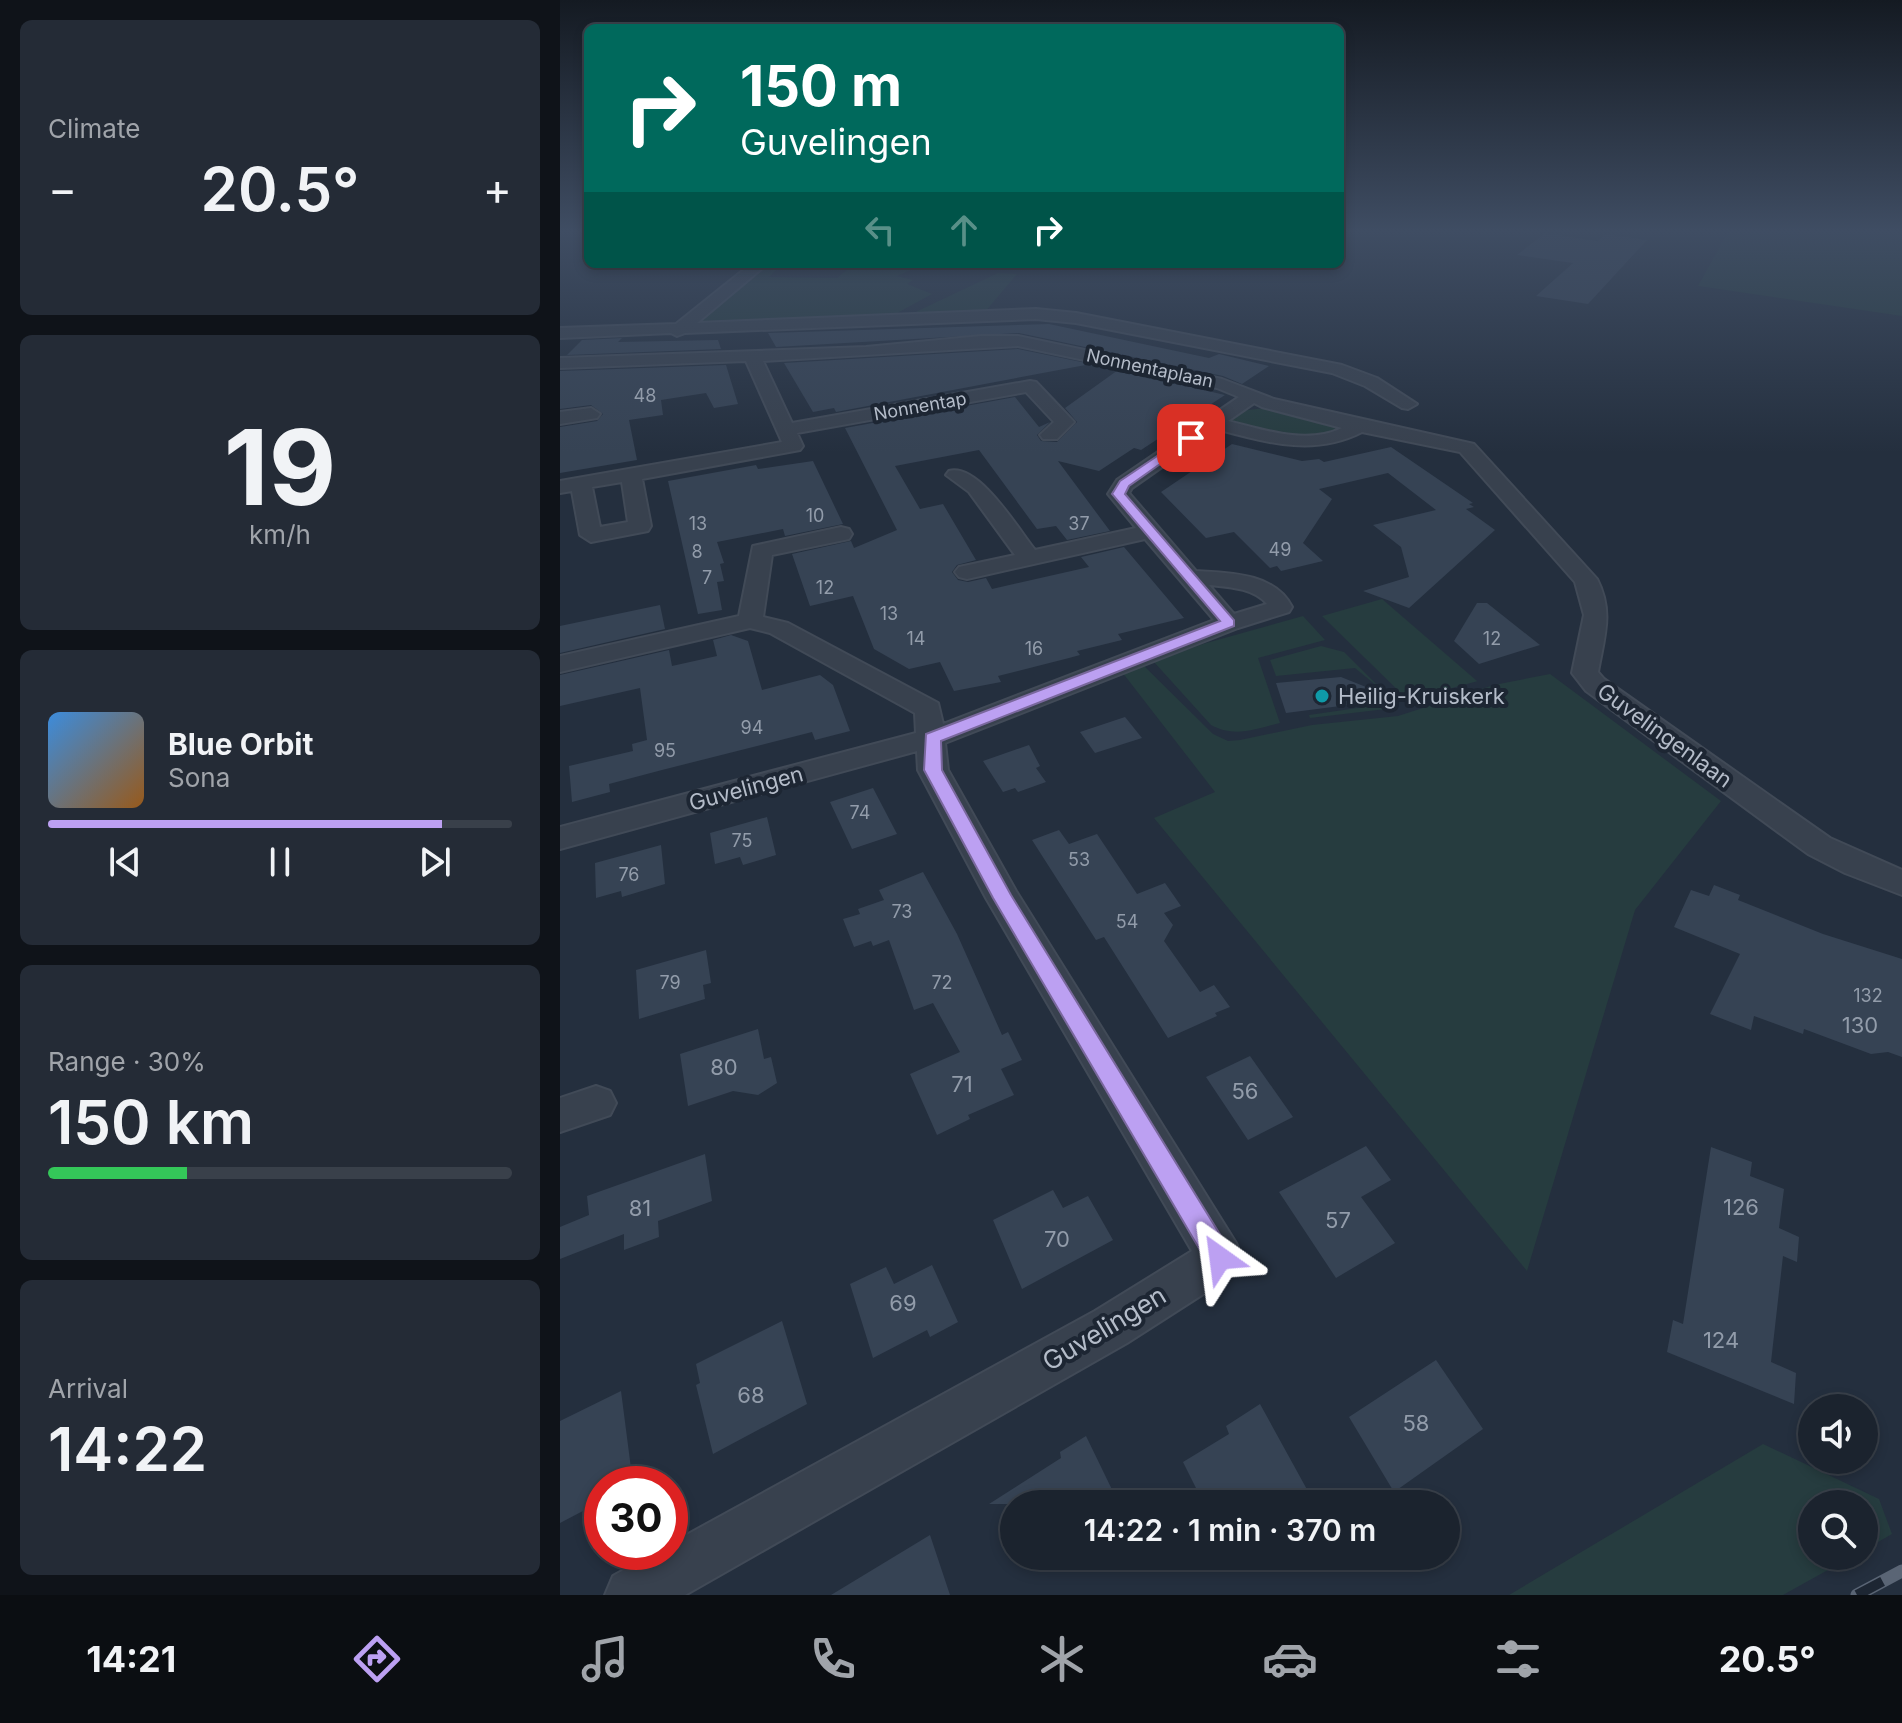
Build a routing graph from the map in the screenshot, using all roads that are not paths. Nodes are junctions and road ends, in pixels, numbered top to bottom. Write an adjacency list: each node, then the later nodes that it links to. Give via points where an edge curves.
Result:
1 (710, 304): 2 (street)
2 (677, 331): 3 (street); 7 (street, via 1050,315 1336,369)
3 (560, 333)
4 (752, 356): 5 (street, Nonnentaplaan); 6 (street, Nonnentaplaan, via 1018,341 1222,384); 12 (street)
5 (560, 363)
6 (1251, 397): 10 (street); 11 (street, Nonnentaplaan)
7 (1408, 404)
8 (591, 414): 9 (street)
9 (560, 418)
10 (1213, 423): 11 (street, via 1303,443 1347,434); 18 (street, via 1124,484 1118,494)
11 (1358, 426): 13 (street, Nonnentaplaan)
12 (787, 429): 14 (street, Nonnentap, via 1030,386 1054,400 1066,424); 15 (street, via 793,446)
13 (1440, 434): 28 (street, Guvelingenlaan, via 1467,448 1597,597 1599,618 1585,673 1595,685 1819,846)
14 (1050, 435)
15 (631, 475): 17 (street); 17 (street, via 640,526 591,535)
16 (956, 475): 20 (street, via 976,488)
17 (571, 485)
18 (1149, 532): 20 (street); 22 (street)
19 (841, 534): 23 (street, via 761,551)
20 (1030, 559): 21 (street)
21 (967, 572)
22 (1189, 577): 24 (street); 24 (street, Guvelingen, via 1268,589 1279,599 1280,607 1271,612)
23 (750, 621): 25 (street); 26 (street, Guvelingen, via 779,628 928,709)
24 (1229, 623): 26 (street, Guvelingen)
25 (560, 664)
26 (932, 738): 27 (street, Guvelingen); 29 (street, Guvelingen, via 933,770 1003,898 1220,1258 1111,1327)
27 (560, 838)
28 (1902, 883)
29 (632, 1595)

